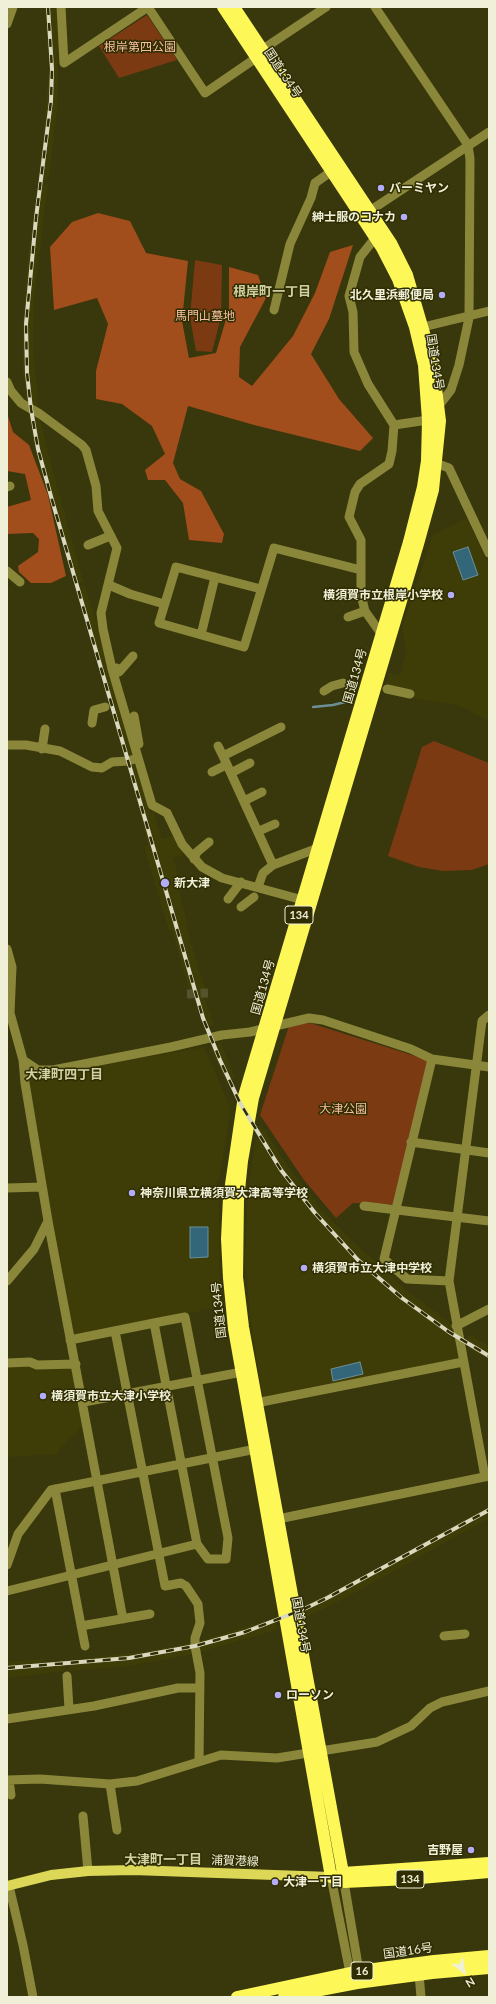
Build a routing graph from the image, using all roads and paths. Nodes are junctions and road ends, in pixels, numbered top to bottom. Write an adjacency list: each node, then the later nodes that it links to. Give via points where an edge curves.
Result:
1 (13, 7): 8 (street)
2 (61, 7): 3 (street, via 64,63)
3 (148, 7): 9 (street, via 204,93)
4 (223, 7): 9 (highway, 国道134号 / 134)
5 (234, 7): 9 (highway, 国道134号 / 134)
6 (326, 7): 9 (street)
7 (375, 7): 11 (street)
8 (7, 24)
9 (257, 54): 12 (highway, 国道134号 / 134); 13 (highway, 国道134号 / 134)
10 (489, 132): 11 (street)
11 (468, 145): 13 (street); 17 (street)
12 (332, 171): 13 (highway, 国道134号 / 134); 15 (street, via 315,183 311,198 281,265)
13 (366, 213): 14 (highway, 国道134号 / 134); 18 (highway, 国道134号 / 134, via 392,243 407,275)
14 (375, 238): 21 (highway, 国道134号 / 134, via 398,279 415,327 424,365); 22 (street, via 360,257 349,296 353,312 354,352 368,384)
15 (274, 310)
16 (489, 311): 17 (street)
17 (468, 315): 18 (street); 20 (street, via 459,365 451,390)
18 (423, 327): 20 (highway, 国道134号 / 134, via 433,364)
19 (7, 382): 25 (street, via 21,403 40,414 86,450 96,486 98,512)
20 (438, 408): 23 (highway, 国道134号 / 134, via 440,421)
21 (428, 420): 22 (street); 23 (highway, 国道134号 / 134)
22 (394, 426): 29 (street, via 389,464 360,484 354,492 348,517 361,540)
23 (432, 461): 28 (street, via 450,468); 39 (highway, 国道134号 / 134); 75 (highway, 国道134号 / 134, via 432,490 418,544)
24 (104, 499): 25 (street)
25 (101, 518): 26 (street)
26 (110, 536): 27 (street); 33 (street, via 117,548)
27 (88, 545)
28 (489, 553)
29 (361, 570): 34 (street, via 274,548); 36 (street, via 361,595)
30 (7, 571): 32 (street)
31 (215, 577): 34 (street); 35 (street, via 176,567); 38 (street)
32 (20, 582)
33 (109, 585): 35 (street); 41 (street, via 101,620)
34 (262, 589): 38 (street, via 244,648)
35 (164, 604): 38 (street, via 159,623)
36 (365, 611): 37 (street); 39 (street)
37 (348, 617)
38 (201, 635)
39 (382, 635): 64 (highway, 国道134号 / 134)
40 (133, 656): 41 (street, via 119,672 117,668)
41 (112, 669): 54 (street)
42 (343, 682): 44 (street)
43 (387, 689): 45 (street)
44 (324, 691)
45 (410, 694)
46 (106, 707): 48 (street, via 94,710)
47 (134, 716): 54 (street, via 142,756)
48 (92, 723)
49 (281, 727): 55 (street)
50 (44, 729): 53 (street)
51 (7, 745): 53 (street, via 26,745)
52 (218, 746): 55 (street)
53 (42, 749): 54 (street, via 60,751 92,767 102,768 112,762)
54 (138, 759): 65 (street, via 152,805 167,813 182,844)
55 (225, 760): 57 (street); 58 (street)
56 (250, 763): 58 (street)
57 (212, 772)
58 (231, 773): 60 (street)
59 (262, 792): 60 (street)
60 (244, 801): 62 (street)
61 (275, 824): 62 (street)
62 (259, 831): 66 (street)
63 (209, 842): 65 (street, via 197,852)
64 (318, 848): 66 (street); 71 (highway, 国道134号 / 134)
65 (194, 859): 67 (street, via 202,867 222,878)
66 (273, 865): 68 (street, via 263,873)
67 (241, 882): 68 (street); 70 (street)
68 (258, 887): 71 (street)
69 (254, 897): 72 (street)
70 (228, 899)
71 (303, 900): 75 (highway, 国道134号 / 134)
72 (241, 907)
73 (7, 949): 77 (street, via 12,967 10,1013)
74 (489, 1015): 78 (street, via 482,1020)
75 (271, 1026): 76 (street, via 309,1018 323,1020 411,1049); 77 (street, via 53,1070 38,1070); 100 (highway, 国道134号 / 134, via 244,1096 229,1198 229,1285); 105 (highway, 国道134号 / 134, via 253,1098 238,1200 237,1277)
76 (432, 1059): 78 (street); 80 (street)
77 (23, 1060): 83 (street)
78 (475, 1065): 79 (street); 81 (street)
79 (489, 1067)
80 (411, 1142): 81 (street); 86 (street)
81 (465, 1150): 82 (street); 87 (street)
82 (489, 1153)
83 (42, 1187): 84 (street); 88 (street)
84 (7, 1188)
85 (364, 1206): 86 (street)
86 (396, 1209): 87 (street); 91 (street, via 385,1262 407,1279)
87 (456, 1217): 89 (street); 91 (street)
88 (48, 1220): 90 (street, via 34,1249); 96 (street)
89 (489, 1221)
90 (7, 1281)
91 (449, 1281): 94 (street)
92 (489, 1309): 94 (street)
93 (154, 1323): 95 (street); 101 (street, via 185,1317); 102 (street)
94 (456, 1326): 97 (street)
95 (115, 1331): 96 (street); 103 (street)
96 (70, 1340): 99 (street)
97 (463, 1362): 105 (street); 110 (street)
98 (7, 1363): 99 (street)
99 (76, 1364): 104 (street)
100 (242, 1372): 101 (street); 106 (highway, 国道134号 / 134)
101 (198, 1380): 102 (street); 107 (street)
102 (166, 1387): 103 (street); 108 (street)
103 (129, 1394): 104 (street); 109 (street)
104 (84, 1402): 111 (street)
105 (256, 1403): 113 (highway, 国道134号 / 134)
106 (256, 1449): 107 (street); 113 (highway, 国道134号 / 134)
107 (213, 1458): 108 (street); 114 (street, via 228,1538 226,1559 208,1559)
108 (182, 1464): 109 (street); 114 (street)
109 (143, 1471): 111 (street); 115 (street)
110 (487, 1477): 113 (street)
111 (98, 1480): 112 (street); 116 (street)
112 (55, 1489): 117 (street, via 51,1490 18,1534); 118 (street)
113 (273, 1520): 131 (highway, 国道134号 / 134)
114 (197, 1544): 115 (street)
115 (158, 1552): 116 (street); 127 (street, via 165,1586 181,1583 198,1604 200,1623 195,1646)
116 (113, 1563): 118 (street); 121 (street)
117 (7, 1565)
118 (72, 1575): 119 (street); 122 (street)
119 (7, 1592)
120 (150, 1614): 121 (street)
121 (123, 1619): 122 (street)
122 (81, 1626): 125 (street)
123 (465, 1634): 124 (street)
124 (444, 1636)
125 (85, 1646)
126 (67, 1676): 129 (street)
127 (200, 1688): 129 (street, via 178,1688); 132 (street)
128 (489, 1691): 131 (street, via 442,1702 430,1708 411,1726 377,1742)
129 (69, 1710): 130 (street)
130 (7, 1719)
131 (315, 1752): 132 (street, via 277,1758 221,1755); 141 (highway, 国道134号 / 134)
132 (199, 1761): 134 (street, via 137,1782)
133 (8, 1780): 134 (street, via 40,1779); 135 (street)
134 (110, 1784): 137 (street)
135 (11, 1795)
136 (83, 1816): 139 (street)
137 (117, 1830)
138 (489, 1863): 141 (highway, 134)
139 (88, 1871): 141 (main road, 浦賀港線, via 133,1870); 142 (main road, 浦賀港線, via 51,1875)
140 (489, 1872): 141 (highway, 134, via 409,1879)
141 (339, 1877): 146 (street); 146 (street)
142 (8, 1886): 147 (street)
143 (489, 1956): 146 (highway, 国道16号 / 16, via 434,1961)
144 (489, 1968): 145 (highway, 国道16号 / 16)
145 (419, 1974): 146 (highway, 国道16号 / 16); 150 (street)
146 (355, 1976): 148 (highway, 国道16号 / 16); 149 (highway, 国道16号 / 16)
147 (33, 1997)
148 (237, 1997)
149 (284, 1997)
150 (421, 1997)

